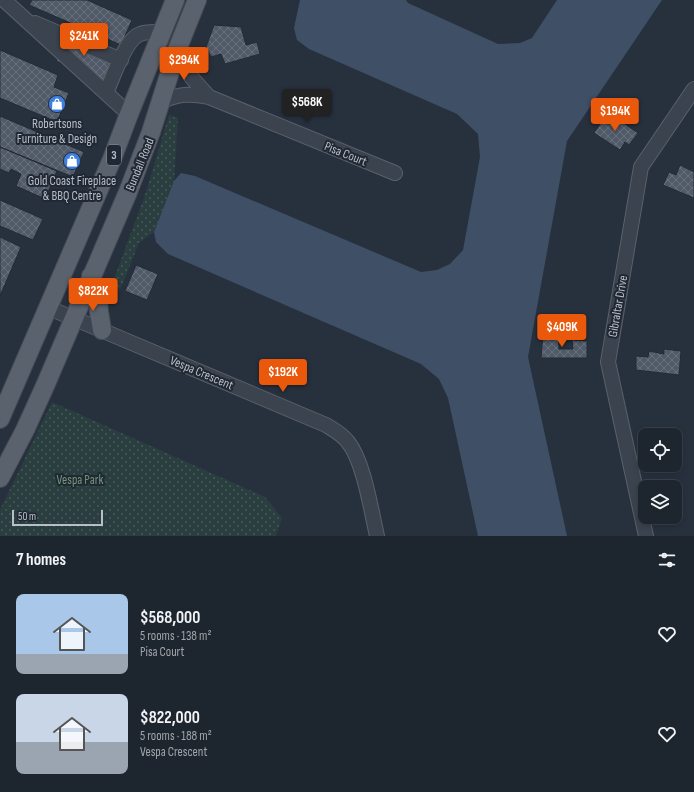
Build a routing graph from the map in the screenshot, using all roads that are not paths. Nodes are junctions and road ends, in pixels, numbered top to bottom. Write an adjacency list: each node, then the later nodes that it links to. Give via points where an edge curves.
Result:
1 (4, 0): 4 (street)
2 (175, 0): 5 (main road, Bundall Road / 3)
3 (197, 0): 6 (main road, Bundall Road / 3)
4 (25, 19): 7 (street); 9 (street)
5 (162, 32): 7 (street, via 148,32 133,38); 12 (main road, Bundall Road / 3)
6 (177, 50): 10 (street, Pisa Court, via 192,78); 11 (main road, Bundall Road / 3)
7 (121, 60): 9 (street)
8 (694, 89): 23 (street, Gibraltar Drive, via 641,166 608,362)
9 (106, 93): 12 (street)
10 (209, 97): 11 (street, Pisa Court, via 179,95); 13 (street, Pisa Court)
11 (161, 101): 14 (main road, Bundall Road / 3, via 142,157)
12 (129, 114): 15 (main road, Bundall Road / 3)
13 (395, 173)
14 (91, 276): 16 (main road, Bundall Road / 3); 17 (main road, via 98,299)
15 (49, 308): 16 (street, Vespa Crescent); 18 (main road, Bundall Road / 3)
16 (73, 318): 17 (street, Vespa Crescent); 19 (main road, Bundall Road / 3, via 25,430)
17 (102, 330): 20 (street, Vespa Crescent, via 338,432 348,441 359,461)
18 (0, 419)
19 (0, 478)
20 (374, 522): 21 (street); 22 (street, Vespa Crescent)
21 (368, 536)
22 (377, 536)
23 (646, 536)

